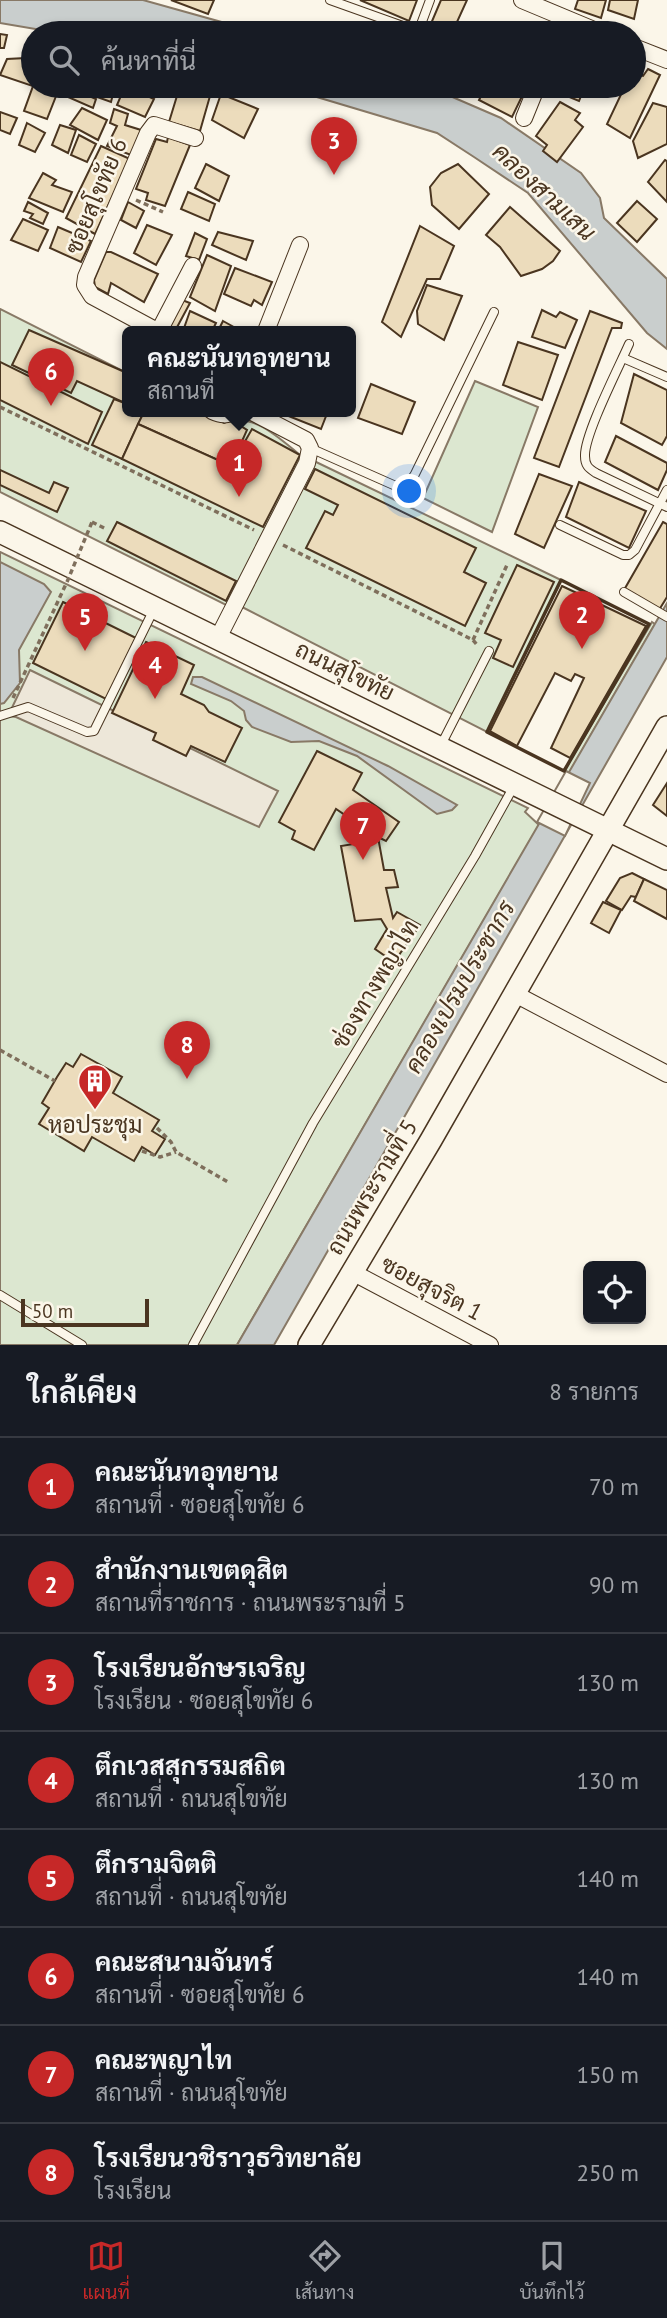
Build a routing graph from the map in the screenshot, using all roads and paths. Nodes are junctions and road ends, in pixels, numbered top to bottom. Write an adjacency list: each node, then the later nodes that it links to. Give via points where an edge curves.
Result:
1 (330, 0): 4 (lane)
2 (430, 0): 5 (lane)
3 (522, 0): 6 (street)
4 (389, 21)
5 (422, 21)
6 (554, 21)
7 (646, 52): 8 (street)
8 (667, 60)
9 (532, 98): 10 (street)
10 (524, 118)
11 (195, 138): 12 (street, ซอยสุโขทัย 6, via 154,125)
12 (122, 193): 13 (path); 17 (street, ซอยสุโขทัย 6, via 85,285 92,296)
13 (163, 212)
14 (300, 245): 19 (street)
15 (193, 267): 18 (street, ซอยสุโขทัย 6)
16 (494, 312): 25 (lane, via 407,486 398,487)
17 (149, 326)
18 (161, 326)
19 (268, 326)
20 (629, 344): 21 (lane)
21 (623, 358): 22 (lane); 27 (lane, via 590,434 587,467)
22 (667, 377)
23 (0, 407): 31 (path)
24 (262, 417): 25 (street, via 306,440)
25 (310, 448): 31 (street, via 307,463)
26 (667, 490): 27 (lane)
27 (664, 505): 28 (lane, via 629,555)
28 (560, 525)
29 (106, 528): 39 (path, bridge, via 92,522)
30 (0, 532): 34 (street, ถนนสุโขทัย)
31 (269, 537): 36 (street); 37 (path)
32 (507, 565): 37 (path)
33 (624, 592): 35 (lane)
34 (155, 607): 36 (street, ถนนสุโขทัย); 39 (lane, via 94,732 28,707)
35 (663, 615)
36 (218, 638): 41 (street, ถนนสุโขทัย)
37 (473, 640): 38 (path)
38 (488, 653): 41 (lane)
39 (4, 715)
40 (667, 727): 43 (street, ถนนพระรามที่ 5)
41 (440, 747): 42 (street, ถนนสุโขทัย)
42 (525, 788): 43 (street, ถนนสุโขทัย); 56 (lane, ช่องทางพญาไท, via 479,850 313,1123)
43 (609, 830): 44 (street, ถนนสุโขทัย); 45 (street, ถนนพระรามที่ 5)
44 (667, 859)
45 (515, 994): 47 (street); 53 (street, ถนนพระรามที่ 5)
46 (0, 1050): 48 (path)
47 (667, 1074)
48 (55, 1081)
49 (157, 1128): 51 (path)
50 (142, 1151): 51 (path, via 160,1157)
51 (176, 1152): 52 (path)
52 (228, 1182)
53 (352, 1272): 57 (street, ถนนพระรามที่ 5); 58 (street, ซอยสุจริต 1)
54 (0, 1295): 55 (lane)
55 (82, 1345)
56 (193, 1345)
57 (309, 1345)
58 (490, 1345)

